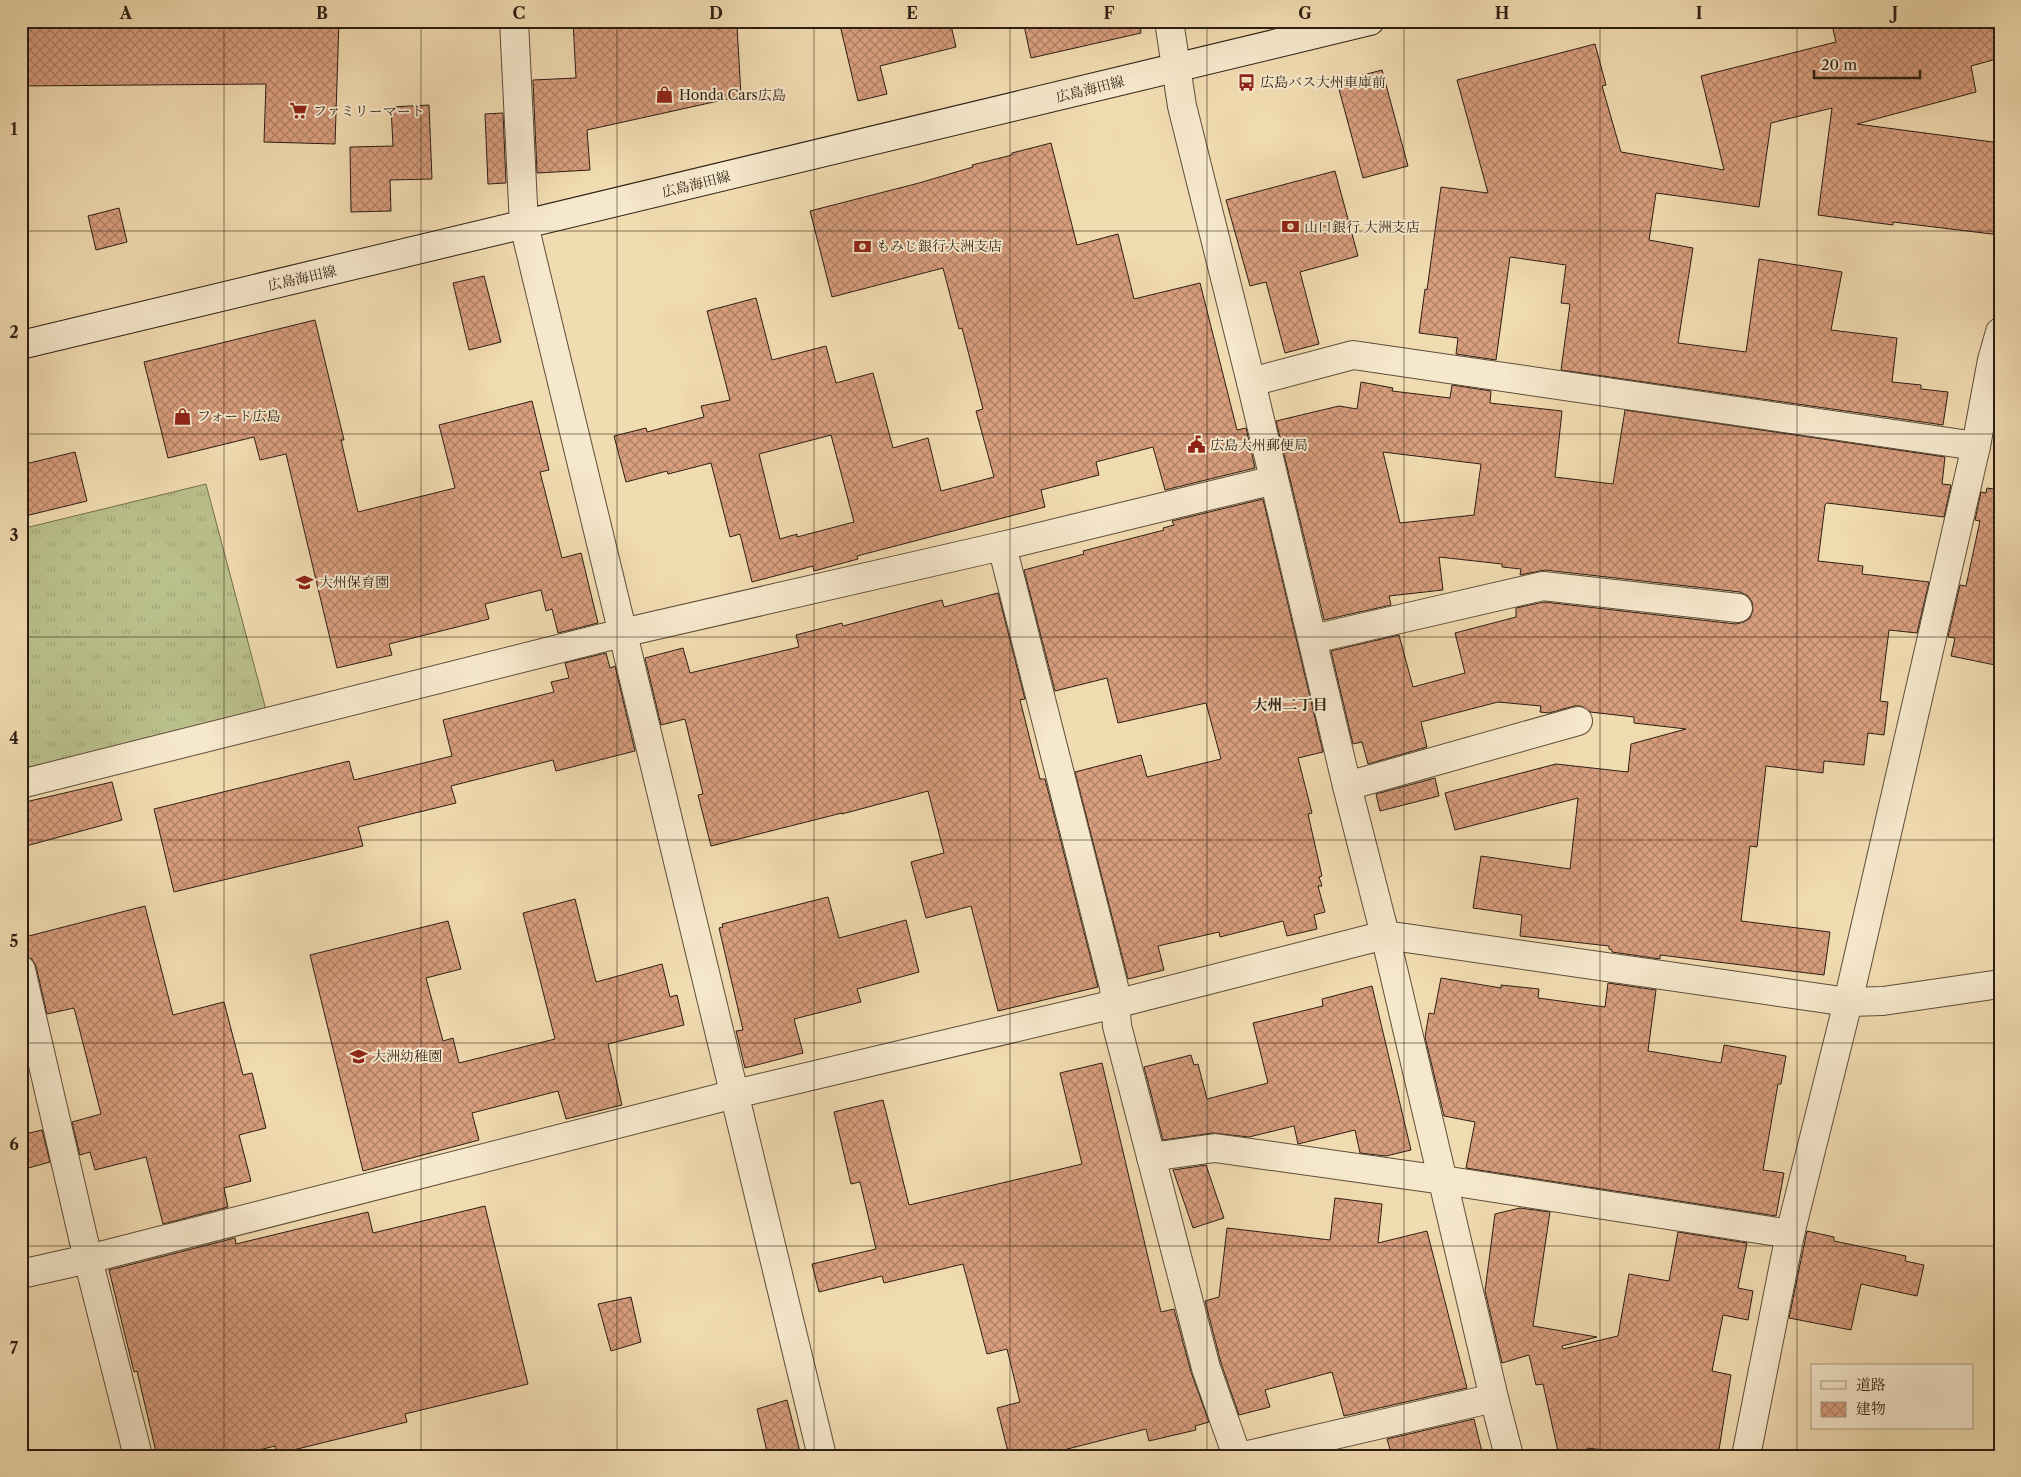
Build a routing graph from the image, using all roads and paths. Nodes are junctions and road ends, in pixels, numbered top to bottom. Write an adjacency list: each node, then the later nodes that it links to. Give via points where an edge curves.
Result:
1 (514, 21): 5 (street)
2 (1169, 21): 4 (street)
3 (1370, 21): 4 (street, 広島海田線)
4 (1175, 68): 5 (street, 広島海田線); 9 (street)
5 (524, 225): 7 (street, 広島海田線); 14 (street)
6 (2000, 332): 8 (street)
7 (21, 345)
8 (1996, 361): 10 (street)
9 (1251, 382): 10 (street, via 1353,355); 11 (street)
10 (1976, 446): 22 (street)
11 (1274, 480): 12 (street); 15 (street)
12 (1002, 546): 14 (street); 23 (street, via 1114,986)
13 (1738, 608): 15 (street, via 1543,586)
14 (622, 633): 17 (street); 24 (street)
15 (1313, 639): 18 (street)
16 (1578, 721): 18 (street)
17 (21, 784)
18 (1347, 786): 19 (street)
19 (1386, 935): 22 (street); 23 (street); 26 (street)
20 (21, 970): 28 (street)
21 (2000, 984): 22 (street, via 1883,1001)
22 (1848, 1002): 27 (street)
23 (1115, 1004): 24 (street); 25 (street, via 1117,1026)
24 (735, 1094): 28 (street); 32 (street)
25 (1150, 1157): 26 (street, via 1215,1148); 33 (street, via 1206,1368)
26 (1443, 1180): 27 (street); 30 (street)
27 (1790, 1234): 36 (street)
28 (88, 1259): 29 (street); 31 (street)
29 (21, 1274)
30 (1494, 1398): 34 (street); 35 (street)
31 (138, 1456)
32 (822, 1456)
33 (1237, 1456)
34 (1244, 1456)
35 (1509, 1456)
36 (1746, 1456)

